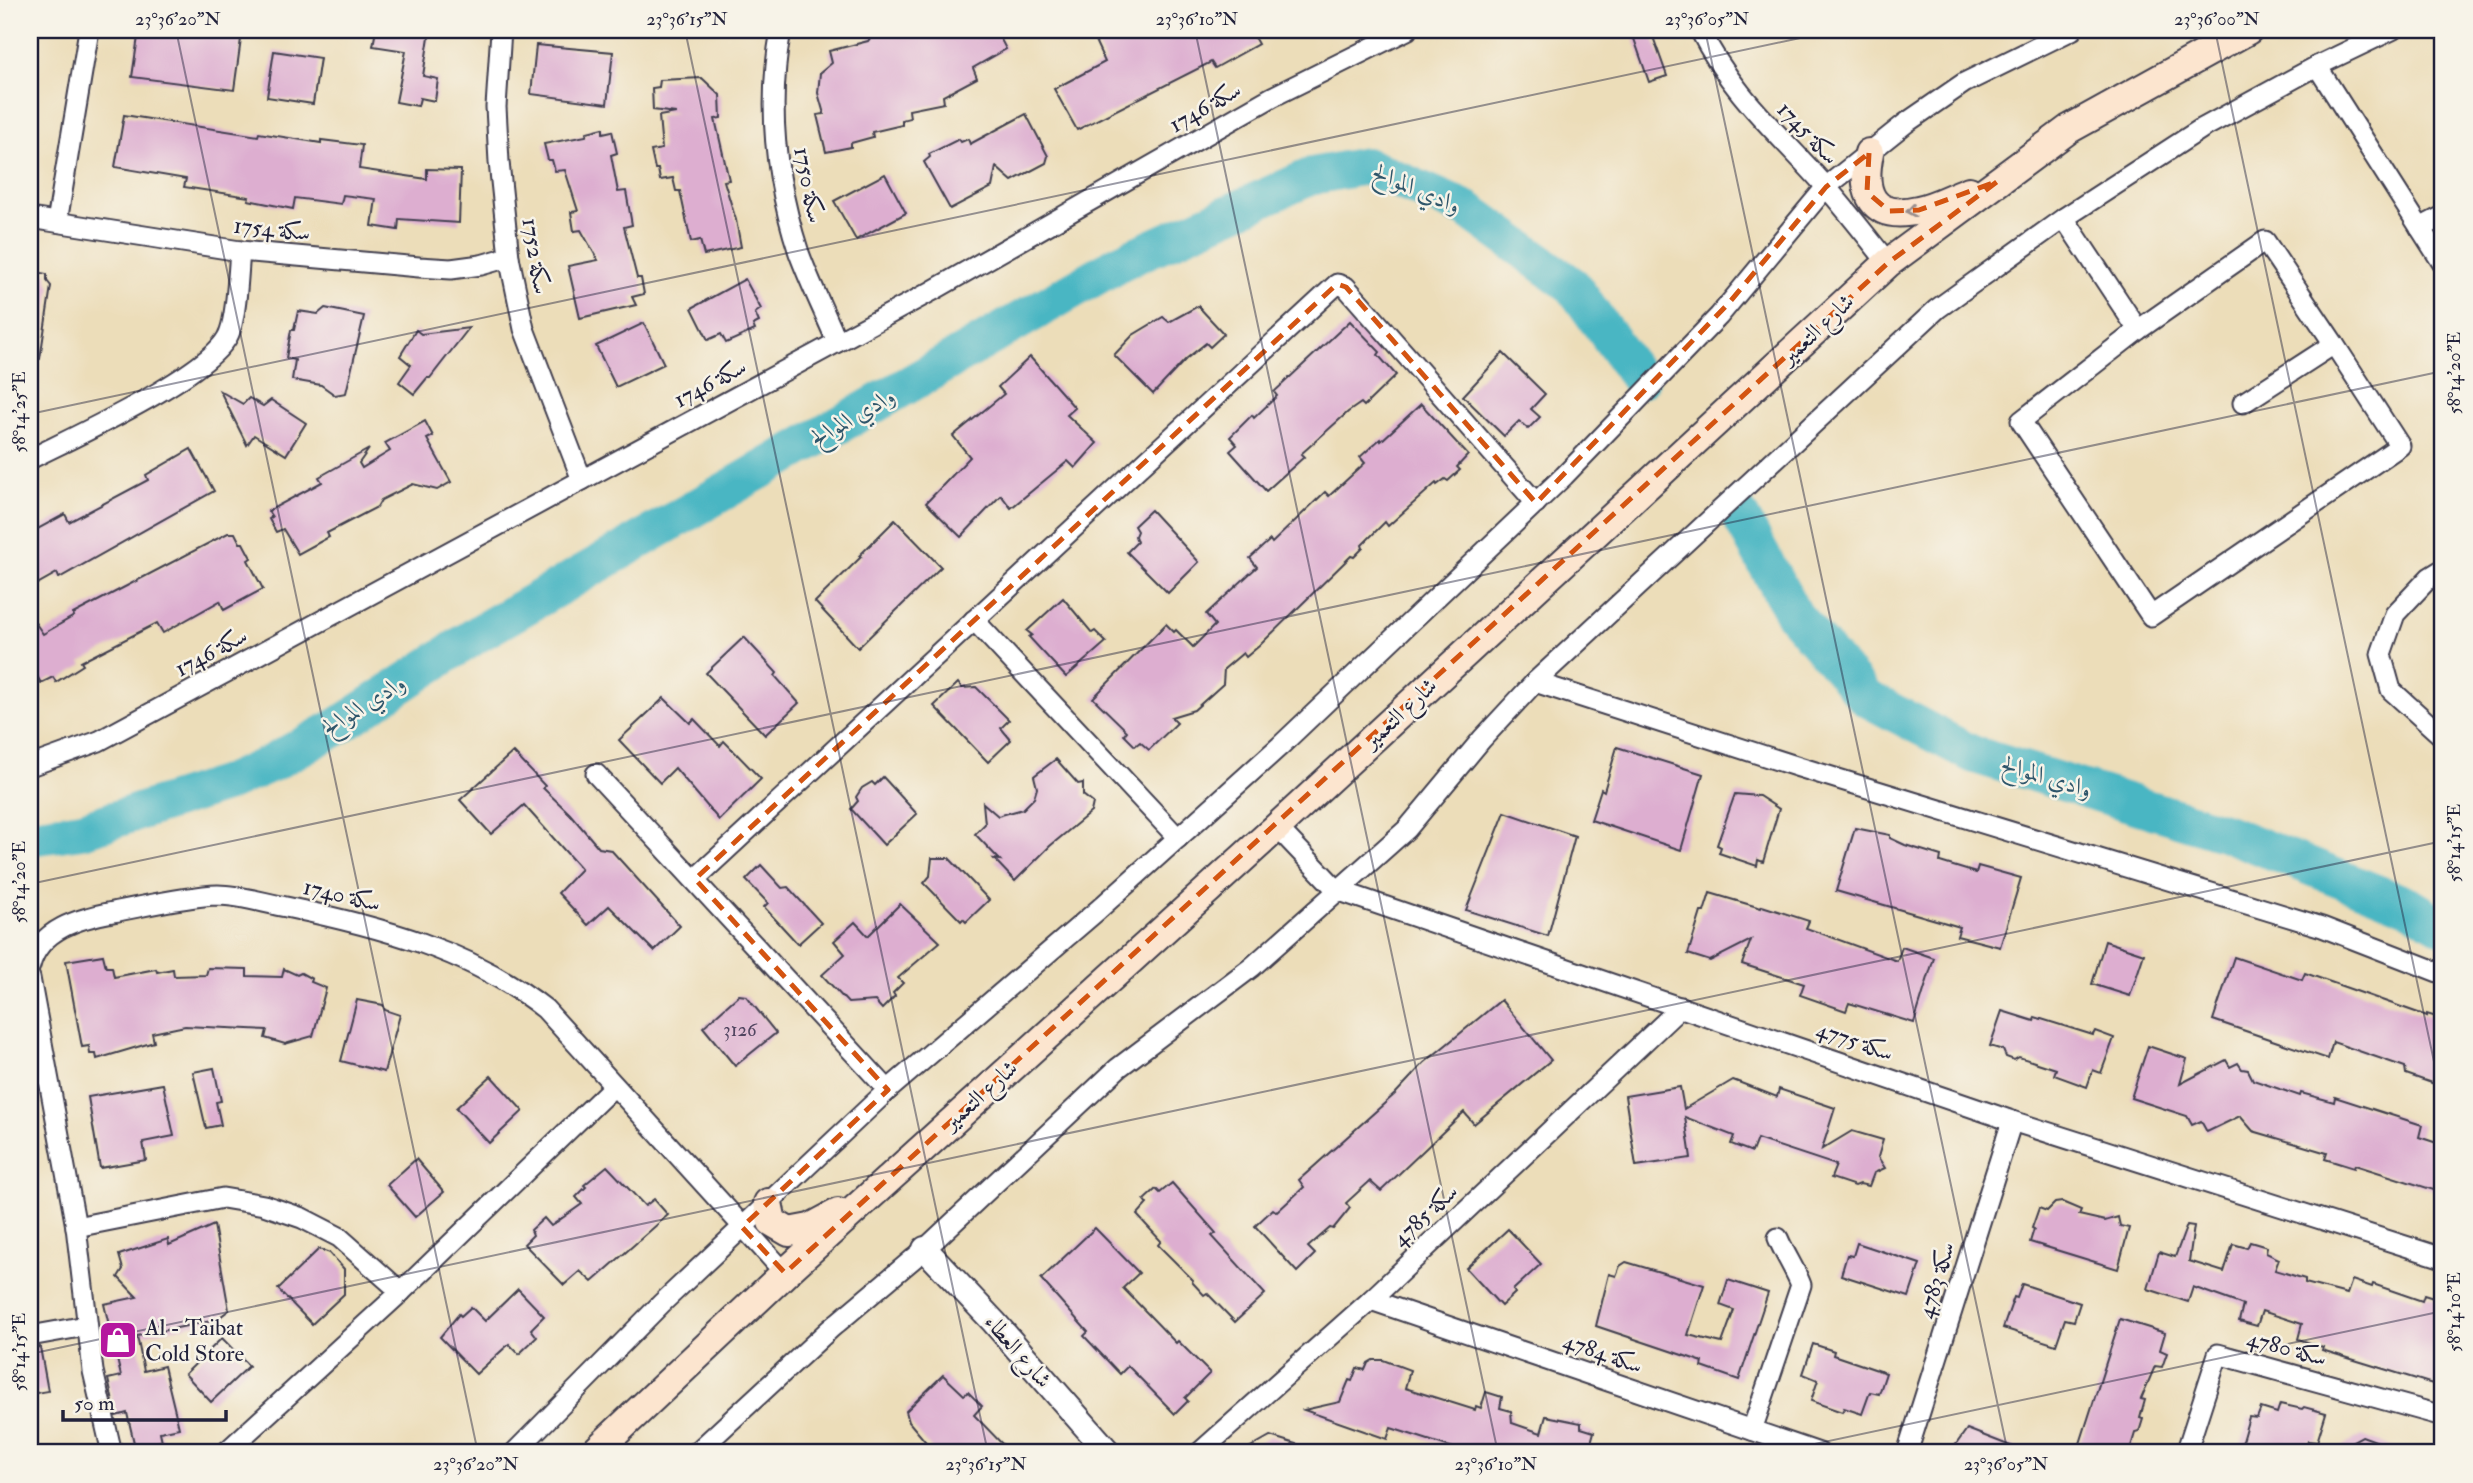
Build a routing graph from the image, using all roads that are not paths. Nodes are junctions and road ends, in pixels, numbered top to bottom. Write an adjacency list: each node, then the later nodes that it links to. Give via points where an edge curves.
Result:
1 (89, 30): 16 (street)
2 (501, 30): 19 (street, سكة 1752, via 496,107)
3 (781, 30): 23 (street, سكة 1750, via 774,69 778,165 800,255)
4 (1700, 30): 12 (street, سكة 1745, via 1737,91)
5 (2072, 30): 10 (street, via 1964,83)
6 (2248, 30): 11 (main road, شارع التعمير, via 2069,129)
7 (2392, 30): 9 (street)
8 (1395, 33): 23 (street, سكة 1746, via 1272,97)
9 (2317, 66): 15 (street, via 2201,129); 17 (street)
10 (1869, 153): 11 (main road, one-way to 10, via 1919,210 1889,211 1867,192 1864,173); 12 (street)
11 (1998, 181): 20 (main road, شارع التعمير)
12 (1826, 187): 20 (street, سكة 1745); 28 (street, via 1718,316)
13 (2443, 216): 17 (street)
14 (30, 218): 16 (street, سكة 1754)
15 (2064, 218): 22 (street); 31 (street, via 1937,309)
16 (57, 222): 18 (street, سكة 1754)
17 (2420, 228): 21 (street)
18 (240, 251): 19 (street, سكة 1754, via 451,269); 26 (street, via 230,332 217,351 127,409)
19 (509, 257): 27 (street, سكة 1752, via 524,329)
20 (1888, 263): 35 (main road, شارع التعمير)
21 (2443, 264)
22 (2138, 330): 24 (street, via 2265,241); 24 (street, via 2021,421 2151,616 2400,446)
23 (837, 342): 27 (street, سكة 1746)
24 (2334, 344): 25 (street)
25 (2243, 403)
26 (30, 459)
27 (582, 480): 33 (street, سكة 1746, via 99,741)
28 (1536, 503): 30 (street, via 1346,287 1337,284); 36 (street)
29 (2443, 569): 32 (street, via 2395,614 2381,654 2391,690)
30 (974, 620): 36 (street); 37 (street)
31 (1535, 682): 38 (street, via 1407,829); 40 (street, via 2322,927)
32 (2443, 737)
33 (30, 766)
34 (596, 774): 37 (street)
35 (1277, 827): 38 (street, سكة 4775); 47 (main road, شارع التعمير)
36 (1178, 838): 44 (street)
37 (695, 879): 44 (street)
38 (1337, 890): 42 (street, سكة 4775); 51 (street, via 1252,967 1118,1068)
39 (30, 966): 43 (street, سكة 1740, via 45,939 58,929 130,909 219,895 331,916 394,933 499,976 545,1009)
40 (2443, 974)
41 (30, 978): 48 (street)
42 (1681, 1007): 45 (street, سكة 4775); 55 (street, سكة 4785)
43 (614, 1086): 49 (street, سكة 1740); 54 (street)
44 (888, 1090): 46 (street)
45 (2011, 1121): 52 (street, سكة 4775); 68 (street, سكة 4783)
46 (768, 1202): 47 (main road, via 772,1222 789,1232 810,1228); 49 (street)
47 (860, 1204): 53 (main road, شارع التعمير)
48 (76, 1227): 54 (street, via 223,1198 264,1205 338,1237); 56 (street)
49 (742, 1227): 53 (street, سكة 1740); 62 (street)
50 (1778, 1238): 59 (street, via 1801,1285)
51 (925, 1249): 64 (street); 65 (street, شارع العطاء)
52 (2443, 1258)
53 (785, 1273): 63 (main road, شارع التعمير)
54 (401, 1292): 61 (street)
55 (1371, 1300): 59 (street, سكة 4784); 66 (street, سكة 4785)
56 (86, 1326): 57 (street); 60 (street)
57 (30, 1336)
58 (2443, 1416): 69 (street, سكة 4780, via 2218,1354)
59 (1752, 1430): 67 (street, سكة 4784)
60 (112, 1453)
61 (225, 1453)
62 (514, 1453)
63 (594, 1453)
64 (696, 1453)
65 (1109, 1453)
66 (1199, 1453)
67 (1819, 1453)
68 (1907, 1453)
69 (2186, 1453)

